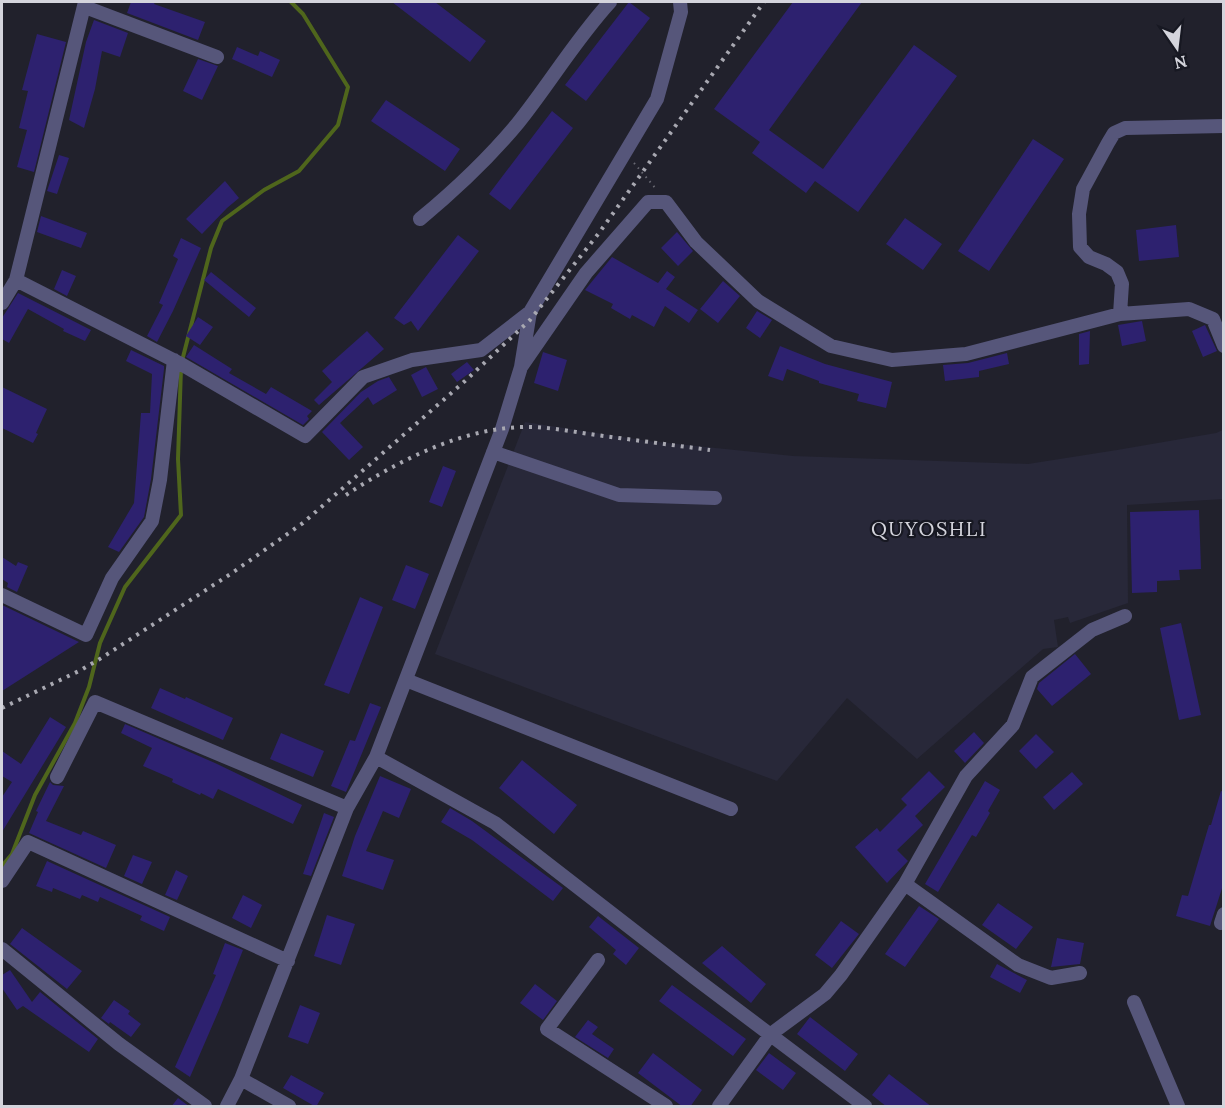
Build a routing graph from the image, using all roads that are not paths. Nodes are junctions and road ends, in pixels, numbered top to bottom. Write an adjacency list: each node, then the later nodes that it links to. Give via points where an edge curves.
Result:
1 (610, 2): 6 (street, via 484,162)
2 (680, 2): 9 (street, via 681,12 657,99)
3 (85, 4): 4 (street); 7 (street)
4 (218, 57)
5 (1224, 126): 10 (street, via 1125,128 1114,132 1083,189 1079,234 1080,247 1089,257 1117,272 1122,284)
6 (420, 219)
7 (16, 280): 8 (street); 12 (street)
8 (2, 303)
9 (530, 312): 12 (street, via 481,350 412,360 363,377 305,436); 13 (street)
10 (1120, 314): 11 (street, via 1189,309 1213,319); 13 (street, via 966,354 892,360 831,346 758,301 696,242 666,202 648,202 586,273)
11 (1224, 346)
12 (174, 360): 16 (street, via 152,521 112,578 86,635)
13 (521, 367): 14 (street)
14 (493, 452): 15 (street, via 619,495); 18 (street)
15 (714, 498)
16 (2, 594)
17 (1125, 616): 24 (street, via 1092,630 1032,677 1013,725 966,776)
18 (406, 680): 19 (street); 22 (street)
19 (376, 757): 21 (street); 30 (street, via 495,823)
20 (57, 777): 21 (street, via 95,702)
21 (346, 808): 27 (street)
22 (731, 809)
23 (2, 881): 27 (street, via 28,842)
24 (905, 884): 28 (street, via 1018,965 1051,978); 30 (street, via 825,994)
25 (2, 949): 32 (street, via 119,1044)
26 (598, 960): 35 (street, via 548,1029)
27 (288, 961): 31 (street)
28 (1080, 973)
29 (1134, 1002): 38 (street)
30 (771, 1034): 36 (street); 37 (street)
31 (241, 1079): 33 (street); 34 (street)
32 (205, 1107)
33 (227, 1107)
34 (289, 1107)
35 (666, 1107)
36 (719, 1107)
37 (865, 1107)
38 (1178, 1107)

